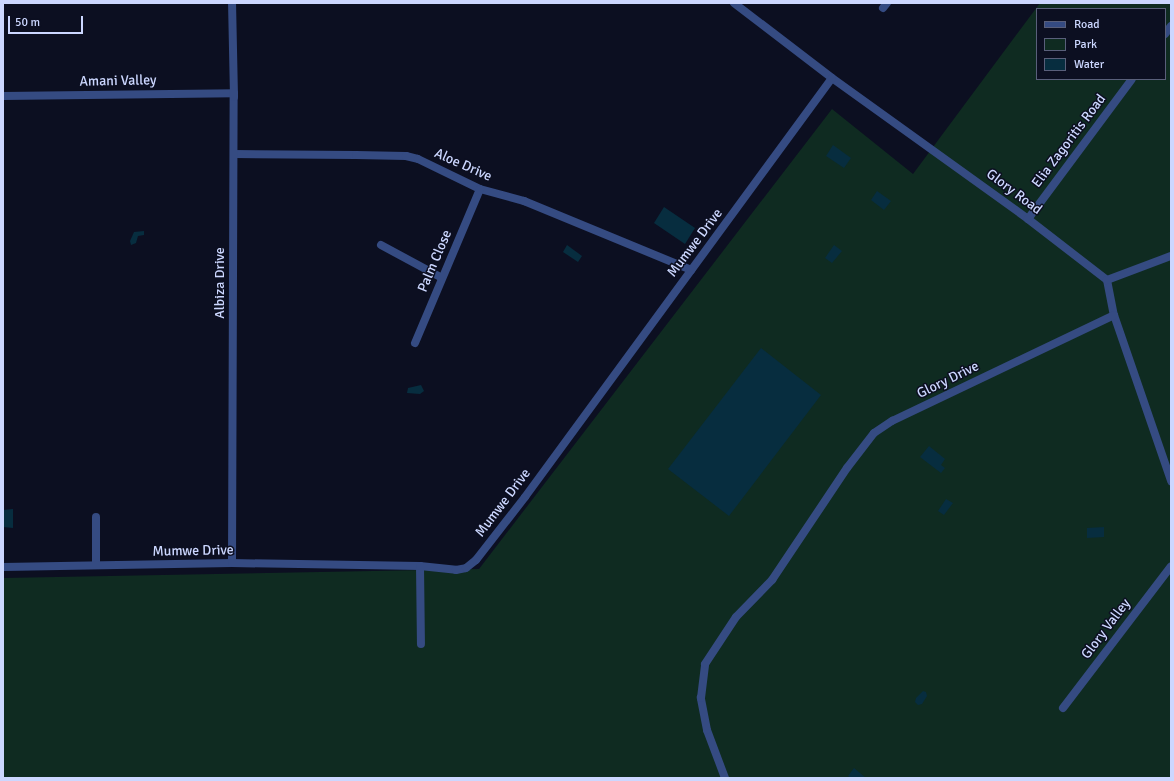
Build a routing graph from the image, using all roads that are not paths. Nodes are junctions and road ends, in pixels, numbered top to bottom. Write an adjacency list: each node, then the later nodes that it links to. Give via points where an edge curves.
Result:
1 (232, 3): 5 (street, Albiza Drive)
2 (734, 3): 3 (street, Glory Road)
3 (832, 78): 9 (street, Glory Road); 12 (street, Mumwe Drive)
4 (1131, 80): 9 (street, Elia Zagoritis Road)
5 (234, 93): 6 (street, Amani Valley); 7 (street, Albiza Drive)
6 (3, 96)
7 (234, 154): 8 (street, Aloe Drive, via 406,156 431,164); 19 (street, Albiza Drive)
8 (480, 189): 12 (street, Aloe Drive, via 524,201); 13 (street, Palm Close)
9 (1028, 218): 14 (street, Glory Road)
10 (381, 245): 13 (street)
11 (1171, 256): 14 (street)
12 (691, 270): 21 (street, Mumwe Drive, via 476,560 466,568 456,570)
13 (442, 278): 16 (street, Palm Close)
14 (1106, 280): 15 (street)
15 (1114, 315): 17 (street); 26 (street, Glory Drive, via 892,421 874,433 822,504 772,580 736,617 705,664 701,698 707,730)
16 (415, 343)
17 (1171, 481)
18 (96, 517): 20 (street)
19 (232, 563): 20 (street, Mumwe Drive); 21 (street, Mumwe Drive)
20 (96, 565): 23 (street, Mumwe Drive)
21 (420, 566): 24 (street)
22 (1171, 566): 25 (street, Glory Valley)
23 (3, 567)
24 (421, 644)
25 (1063, 708)
26 (725, 778)

